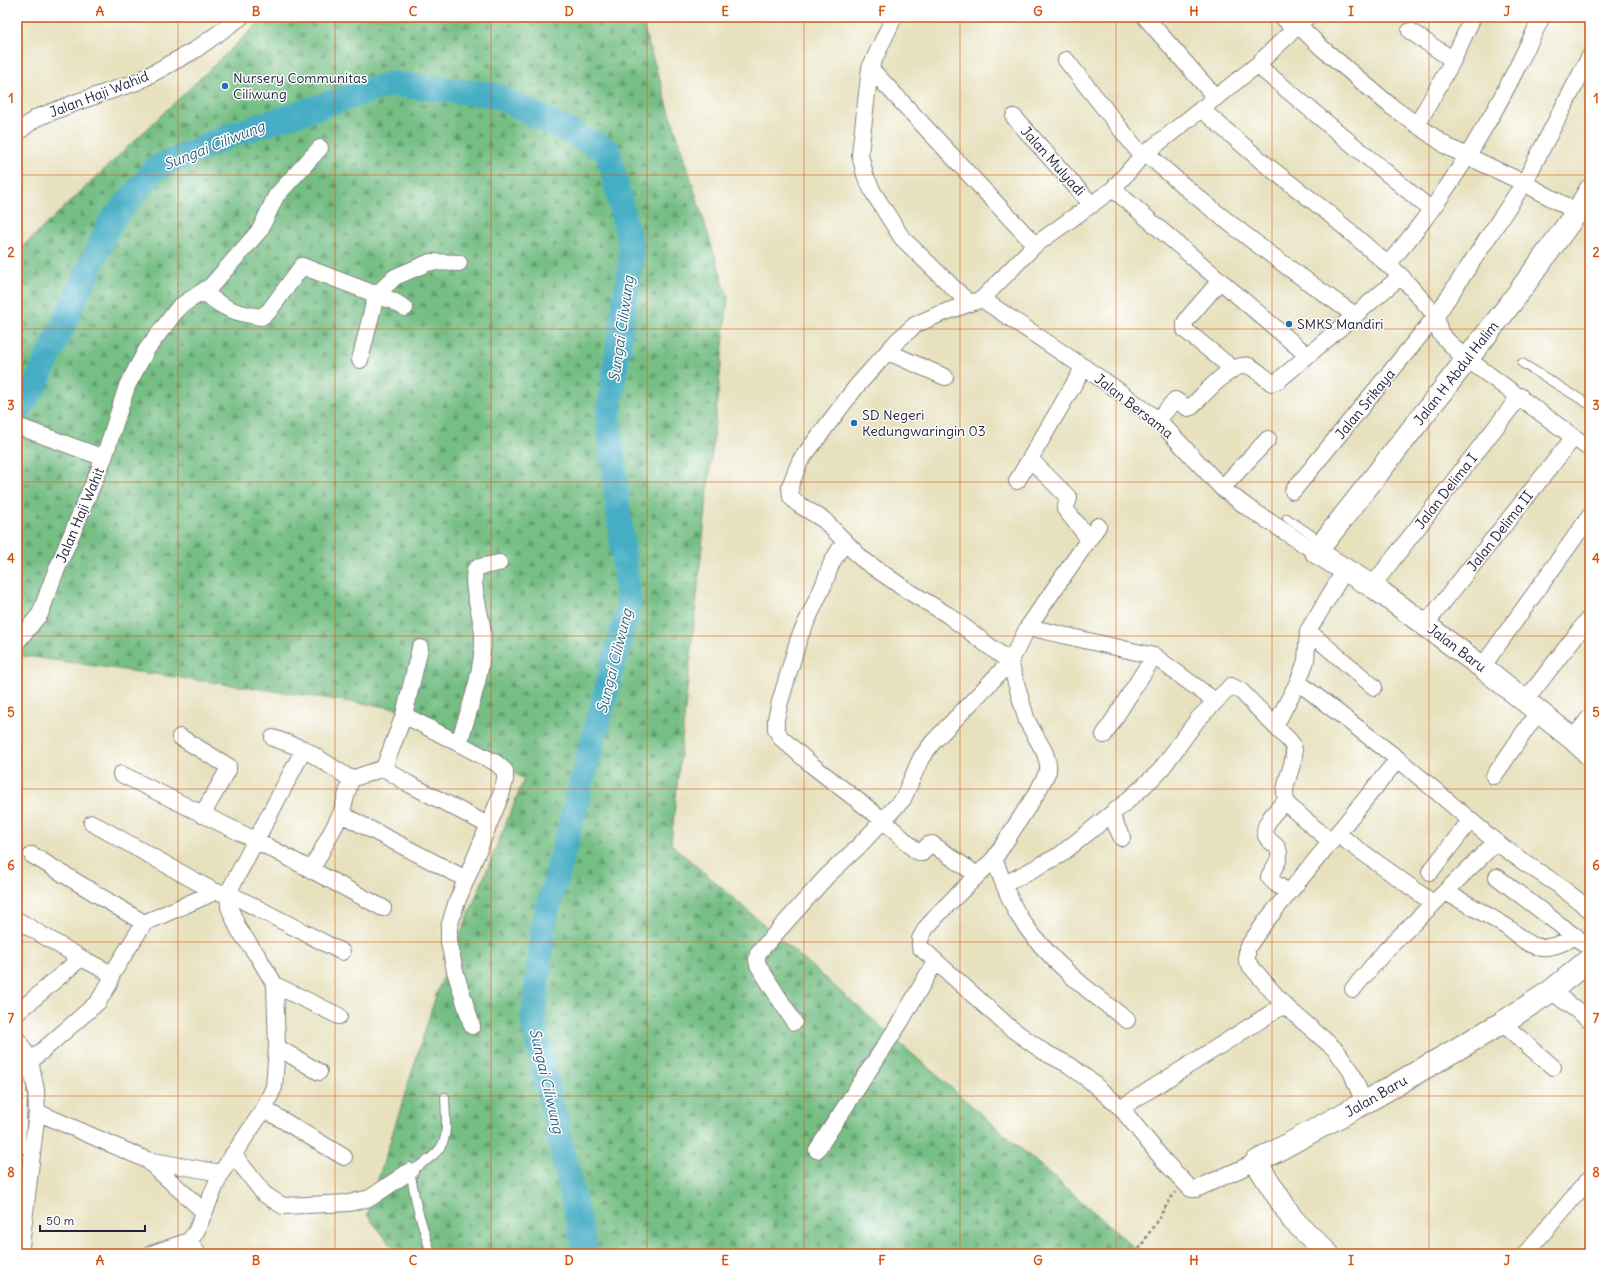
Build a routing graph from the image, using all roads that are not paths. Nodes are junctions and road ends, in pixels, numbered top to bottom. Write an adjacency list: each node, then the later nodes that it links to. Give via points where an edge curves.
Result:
1 (241, 17): 18 (street, Jalan Haji Wahid, via 195,50 138,82 80,100 36,118)
2 (894, 17): 13 (street, Jalan Bersama)
3 (1284, 17): 7 (street)
4 (1473, 17): 11 (street)
5 (1542, 17): 21 (street, via 1502,96)
6 (1146, 18): 14 (street)
7 (1299, 24): 12 (street); 17 (street, via 1322,48)
8 (1410, 31): 11 (street)
9 (1590, 56): 22 (street, Jalan Srikaya)
10 (1066, 60): 20 (street)
11 (1453, 60): 17 (street)
12 (1256, 65): 14 (street); 26 (street)
13 (870, 68): 28 (street); 35 (street, Jalan Bersama, via 860,154 865,175 902,238)
14 (1216, 98): 15 (street)
15 (1201, 109): 20 (street); 30 (street)
16 (1014, 117): 25 (street, Jalan Mulyadi)
17 (1417, 125): 21 (street, via 1448,148)
18 (17, 133)
19 (320, 148): 33 (street, via 276,196 260,230)
20 (1144, 154): 23 (street); 37 (street, via 1277,260)
21 (1466, 157): 22 (street); 26 (street)
22 (1524, 183): 27 (street); 38 (street, Jalan Srikaya)
23 (1114, 189): 25 (street); 32 (street)
24 (1590, 190): 27 (street, Jalan H Abdul Halim)
25 (1092, 205): 28 (street)
26 (1430, 209): 30 (street, via 1415,233)
27 (1577, 212): 41 (street, Jalan H Abdul Halim)
28 (1035, 244): 35 (street)
29 (459, 263): 34 (street, via 430,262 395,277)
30 (1387, 265): 31 (street)
31 (1401, 276): 37 (street); 38 (street)
32 (1220, 281): 40 (street); 45 (street, via 1188,318 1185,330)
33 (204, 291): 34 (street, via 226,309 261,317 269,311 302,266); 54 (street, via 179,307 147,349 127,386)
34 (376, 295): 36 (street); 42 (street)
35 (976, 301): 39 (street, via 915,325); 44 (street, Jalan Bersama)
36 (405, 308)
37 (1355, 316): 40 (street)
38 (1436, 316): 41 (street, via 1440,333); 58 (street, Jalan Srikaya)
39 (888, 352): 46 (street); 61 (street, via 856,387 800,460 790,486 791,497 824,520)
40 (1307, 354): 45 (street, via 1272,383 1250,366 1240,365)
41 (1468, 359): 47 (street); 62 (street, Jalan H Abdul Halim)
42 (360, 360)
43 (1522, 363): 48 (lane)
44 (1084, 367): 49 (street, Jalan Bersama); 55 (street, via 1056,411)
45 (1233, 368): 49 (street, via 1191,407 1188,408 1175,400)
46 (944, 377)
47 (1520, 396): 51 (street); 65 (street, Jalan Delima I)
48 (1590, 404)
49 (1158, 420): 57 (street, Jalan Bersama)
50 (23, 428): 54 (street, Jalan Haji Wahit)
51 (1574, 437): 53 (street); 67 (street, Jalan Delima II)
52 (1268, 439): 57 (street)
53 (1590, 448)
54 (104, 458): 70 (street, Jalan Haji Wahit, via 40,614)
55 (1031, 460): 56 (street); 68 (street, via 1069,498 1065,509 1094,532)
56 (1017, 481)
57 (1222, 488): 62 (street, Jalan Bersama, via 1247,507)
58 (1293, 491)
59 (1590, 516): 74 (street)
60 (1287, 518): 62 (lane)
61 (845, 541): 73 (street, via 862,559 904,589 948,615); 98 (street, via 832,562 799,638 780,702 776,729 782,738 813,766)
62 (1319, 547): 64 (street, Jalan Baru)
63 (499, 563): 86 (street, via 475,570 476,594 482,616 482,657 477,684)
64 (1346, 570): 65 (street, Jalan Baru); 69 (street)
65 (1372, 586): 67 (street, Jalan Baru)
66 (1590, 618): 78 (street)
67 (1425, 625): 74 (street, Jalan Baru)
68 (1028, 628): 72 (street); 73 (street)
69 (1308, 631): 75 (street, via 1306,661); 76 (street)
70 (17, 642)
71 (420, 648): 79 (street)
72 (1154, 656): 77 (street); 82 (street)
73 (1010, 662): 98 (street, via 933,742 921,758 903,799); 107 (street, via 1027,722 1045,752 1048,771)
74 (1482, 667): 78 (street, Jalan Baru)
75 (1298, 682): 81 (street); 89 (street)
76 (1374, 686)
77 (1215, 701): 81 (street, via 1231,686 1241,692); 97 (street, via 1198,719 1159,772)
78 (1532, 706): 85 (street, Jalan Baru); 92 (street)
79 (404, 715): 86 (street); 90 (street)
80 (1590, 717): 85 (street)
81 (1274, 726): 94 (street, via 1293,745 1294,755 1286,782)
82 (1104, 735)
83 (180, 737): 96 (street, via 228,766)
84 (273, 738): 87 (street)
85 (1573, 739): 88 (street, Jalan Baru)
86 (459, 743): 101 (street, via 496,763 505,771 506,780)
87 (304, 749): 93 (street); 104 (street)
88 (1590, 755)
89 (1398, 759): 99 (street); 103 (street)
90 (384, 768): 93 (street); 101 (street)
91 (121, 774): 96 (street)
92 (1494, 776)
93 (351, 779): 95 (street)
94 (1286, 801): 103 (street); 116 (street, via 1274,813 1265,828 1267,838 1278,847 1280,856 1269,877)
95 (341, 814): 108 (street); 112 (street)
96 (202, 815): 104 (street)
97 (1111, 815): 102 (street); 113 (street, via 1051,861)
98 (883, 820): 110 (street, via 920,853 932,844); 137 (street, via 827,876 758,954 758,965)
99 (1470, 821): 105 (street); 109 (street)
100 (92, 823): 115 (street)
101 (488, 825): 112 (street)
102 (1122, 838)
103 (1334, 838): 116 (street); 117 (street)
104 (257, 841): 108 (street); 115 (street)
105 (1496, 842): 114 (street); 119 (street)
106 (32, 855): 121 (street)
107 (994, 859): 110 (street); 113 (street)
108 (311, 871): 118 (street)
109 (1430, 872)
110 (977, 875): 127 (street, via 926,928 920,939 920,947)
111 (1497, 877): 122 (street)
112 (466, 879): 139 (street, via 449,927 449,942)
113 (1005, 884): 135 (street, via 1019,917 1049,954 1064,970)
114 (1445, 892): 117 (street); 122 (street, via 1465,901 1535,946 1558,946)
115 (222, 893): 121 (street); 124 (street); 129 (street, via 239,930)
116 (1290, 893): 132 (street, via 1247,948 1247,962)
117 (1434, 903): 130 (street, via 1386,950)
118 (383, 908)
119 (1590, 910)
120 (17, 920): 125 (street)
121 (144, 923): 128 (street)
122 (1576, 936): 123 (street)
123 (1590, 948)
124 (342, 952)
125 (81, 958): 128 (street); 133 (street)
126 (1590, 959): 131 (street, Jalan Baru)
127 (935, 962): 149 (street, via 1009,1026 1044,1052 1069,1065); 153 (street, via 901,1021)
128 (112, 974): 142 (street, via 98,1002)
129 (275, 985): 134 (street); 141 (street)
130 (1353, 989)
131 (1551, 991): 136 (street); 138 (street, Jalan Baru)
132 (1284, 1005): 148 (street, via 1336,1050 1351,1071); 149 (street)
133 (17, 1013)
134 (339, 1016)
135 (1127, 1020)
136 (1590, 1020)
137 (794, 1022)
138 (1502, 1023): 143 (street); 148 (street, Jalan Baru)
139 (472, 1026)
140 (17, 1039): 142 (street)
141 (276, 1047): 144 (street); 150 (street, via 274,1087)
142 (30, 1060): 145 (street); 151 (street)
143 (1553, 1067)
144 (319, 1072)
145 (17, 1073)
146 (17, 1079): 152 (street)
147 (445, 1097): 158 (lane, via 444,1144 431,1158)
148 (1364, 1103): 157 (street, Jalan Baru)
149 (1121, 1108): 157 (street, via 1164,1161 1191,1189)
150 (264, 1109): 154 (street); 155 (street)
151 (37, 1112): 156 (street); 163 (street)
152 (17, 1149)
153 (817, 1150)
154 (234, 1154): 158 (street, via 264,1194 283,1206 349,1203 370,1198); 162 (street, via 221,1173 196,1232)
155 (344, 1157)
156 (147, 1160): 159 (street); 161 (street)
157 (1256, 1162): 166 (street, via 1292,1220)
158 (410, 1171): 165 (lane)
159 (215, 1172)
160 (1590, 1178): 167 (street)
161 (201, 1209)
162 (193, 1246): 164 (street)
163 (20, 1254)
164 (151, 1254)
165 (431, 1254)
166 (1328, 1254)
167 (1525, 1254)

